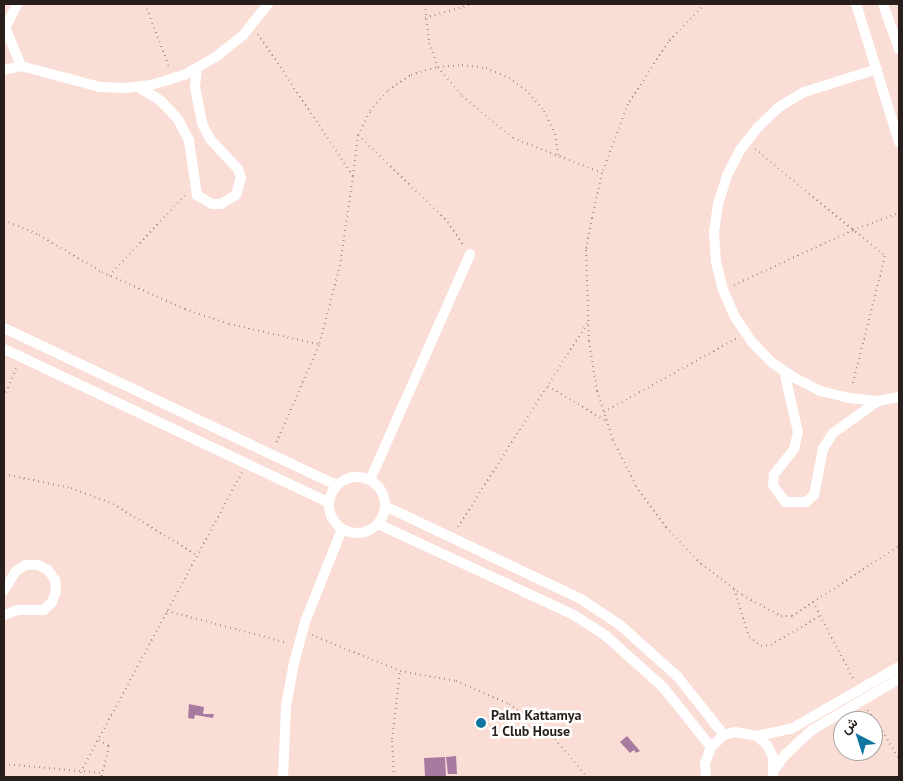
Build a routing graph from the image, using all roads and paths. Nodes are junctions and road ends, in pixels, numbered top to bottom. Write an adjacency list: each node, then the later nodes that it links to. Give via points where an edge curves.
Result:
1 (17, 4): 11 (street)
2 (145, 4): 18 (path)
3 (268, 4): 10 (street)
4 (425, 4): 9 (path)
5 (473, 4): 9 (path)
6 (705, 4): 24 (path, via 668,42 647,72 628,104)
7 (856, 4): 16 (street)
8 (882, 4): 12 (street)
9 (425, 18): 14 (path)
10 (252, 25): 15 (street, via 216,57); 25 (path)
11 (4, 28): 13 (street)
12 (899, 48)
13 (21, 66): 17 (street); 19 (street, via 92,85)
14 (438, 67): 20 (path, via 411,75 388,90 370,111); 23 (path, via 462,96 513,138); 23 (path, via 486,68 529,92 544,111 555,134)
15 (197, 68): 18 (street); 26 (street, via 195,87 202,123 210,140 238,169 241,178 236,195 221,204 204,201)
16 (877, 69): 21 (street, via 804,92 779,107); 22 (street)
17 (4, 70)
18 (174, 78): 19 (street)
19 (138, 87): 26 (street, via 161,101 178,119 189,141)
20 (358, 135): 25 (path); 30 (path, via 448,222)
21 (746, 142): 29 (path); 32 (street, via 727,176 718,204 714,233 716,262)
22 (899, 142)
23 (560, 158): 24 (path)
24 (602, 173): 33 (path, via 586,250)
25 (352, 176): 36 (path, via 340,264)
26 (194, 186): 31 (path)
27 (899, 213): 29 (path)
28 (4, 220): 31 (path, via 39,235)
29 (853, 230): 32 (path); 43 (path, via 885,256)
30 (469, 256): 50 (street)
31 (109, 276): 36 (path, via 177,306 229,324)
32 (723, 290): 35 (street)
33 (588, 321): 40 (path); 45 (path, via 597,391)
34 (4, 328): 47 (street)
35 (746, 333): 39 (street); 45 (path)
36 (319, 345): 47 (path)
37 (4, 349): 38 (street)
38 (21, 357): 41 (path); 48 (street)
39 (784, 371): 43 (street, via 821,391); 44 (street, via 798,432 794,449 774,475 773,485 785,502 806,502 814,495 823,449 833,433)
40 (548, 386): 46 (path); 56 (path)
41 (4, 397)
42 (899, 397): 44 (street)
43 (849, 398): 44 (street)
44 (878, 401)
45 (604, 412): 46 (path)
46 (607, 422): 59 (path, via 636,486 666,527 701,564)
47 (271, 454): 51 (street)
48 (246, 463): 52 (street); 58 (path)
49 (4, 474): 58 (path, via 71,488 113,504)
50 (370, 480): 51 (street, via 353,477); 53 (street, via 380,488)
51 (336, 485): 52 (street)
52 (328, 502): 55 (street, via 333,520)
53 (385, 506): 54 (street); 56 (street)
54 (378, 524): 55 (street, via 361,533); 75 (street, via 574,615 598,631 663,687)
55 (342, 529): 65 (street)
56 (451, 538): 72 (street, via 581,598 620,625 677,676)
57 (899, 546): 61 (path)
58 (197, 555): 62 (path)
59 (734, 589): 61 (path, via 784,617); 64 (path, via 747,633 756,644 771,645)
60 (4, 590): 63 (street, via 16,571 26,565 38,565 48,570 55,580 56,591 44,610 18,610)
61 (813, 602): 64 (path)
62 (167, 611): 66 (path); 74 (path)
63 (4, 615)
64 (820, 616): 70 (path)
65 (303, 631): 66 (street); 68 (path)
66 (299, 646): 83 (street, via 286,706)
67 (899, 667): 70 (street)
68 (400, 671): 84 (path, via 392,739); 85 (path, via 456,681 509,704 554,739)
69 (899, 679): 71 (street)
70 (860, 690): 73 (street, via 791,729)
71 (862, 701): 76 (path); 80 (street, via 812,730 785,755)
72 (724, 735): 73 (street, via 735,732); 75 (street)
73 (757, 736): 80 (street, via 773,757)
74 (99, 740): 78 (path); 79 (path, via 109,745)
75 (711, 747): 86 (street, via 705,763)
76 (899, 758)
77 (4, 764): 78 (path)
78 (81, 771): 79 (path); 81 (path)
79 (102, 773): 82 (path)
80 (774, 774)
81 (78, 777)
82 (100, 777)
83 (283, 777)
84 (394, 777)
85 (588, 777)
86 (706, 777)

